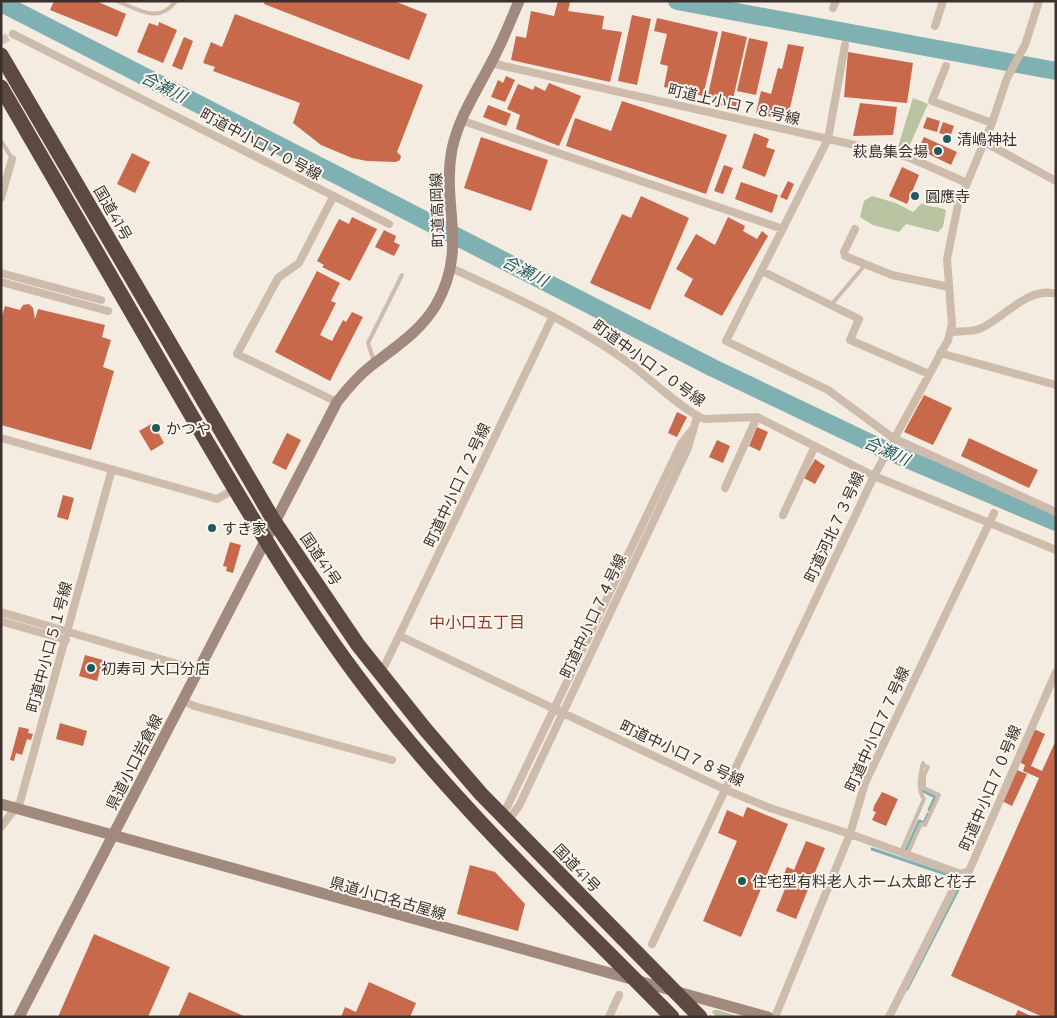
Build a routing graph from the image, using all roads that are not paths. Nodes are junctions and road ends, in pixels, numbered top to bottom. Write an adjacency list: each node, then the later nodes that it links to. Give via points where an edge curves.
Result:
1 (117, 1): 2 (lane, via 155,15 166,12)
2 (176, 1)
3 (519, 1): 10 (main road, 町道高岡線)
4 (943, 1): 6 (street)
5 (1039, 1): 14 (street)
6 (935, 26)
7 (14, 34): 21 (street, 町道中小口７０号線)
8 (845, 45): 15 (street)
9 (1, 55): 57 (highway, 国道41号)
10 (491, 63): 13 (main road, 町道高岡線); 15 (street, 町道上小口７８号線)
11 (946, 66): 14 (street, via 932,101)
12 (1, 87): 53 (highway)
13 (460, 120): 24 (street); 27 (main road, 町道高岡線, via 450,168 454,224)
14 (992, 124): 17 (street)
15 (828, 139): 20 (street, 町道上小口７８号線, via 908,157); 24 (street)
16 (1, 141): 18 (lane)
17 (984, 142): 19 (street); 20 (street)
18 (12, 159): 22 (street)
19 (1056, 181)
20 (967, 183): 32 (street, via 958,205 947,259)
21 (333, 197): 23 (street, 町道中小口７０号線); 43 (street, via 299,263 278,278 237,354)
22 (1, 198)
23 (388, 224)
24 (783, 229): 28 (street)
25 (855, 229): 26 (street, via 845,256)
26 (866, 264): 32 (street, via 916,282); 35 (lane)
27 (451, 268): 37 (street, 町道中小口７０号線); 40 (main road, 町道高岡線, via 428,317 411,337)
28 (762, 271): 35 (street); 48 (street, via 726,341 828,390)
29 (1, 273): 34 (street)
30 (402, 275): 40 (lane, via 368,343)
31 (1, 282): 36 (street)
32 (949, 287): 38 (street)
33 (1056, 294): 38 (street, via 1031,297 979,329)
34 (101, 300)
35 (831, 305): 41 (street, via 859,319 850,340)
36 (108, 311)
37 (553, 316): 44 (street, 町道中小口７０号線, via 603,344); 64 (street, 町道中小口７２号線)
38 (951, 332): 39 (street, 町道河北７３号線)
39 (940, 353): 41 (street, 町道河北７３号線); 42 (street)
40 (375, 363): 43 (main road, 町道高岡線)
41 (929, 374): 48 (street, 町道河北７３号線)
42 (1056, 385)
43 (337, 402): 57 (main road, 町道高岡線)
44 (696, 417): 45 (street, 町道中小口７０号線); 46 (street, 町道中小口７４号線)
45 (757, 417): 49 (street, 町道中小口７０号線); 52 (street)
46 (694, 428): 69 (street, 町道中小口７４号線, via 681,444); 70 (street, 町道中小口７４号線, via 688,448)
47 (1, 438): 50 (street)
48 (892, 440): 51 (street, 町道河北７３号線); 54 (street)
49 (815, 446): 51 (street, 町道中小口７０号線); 56 (street)
50 (112, 469): 53 (street, via 217,499); 63 (street, 町道中小口５１号線)
51 (874, 476): 58 (street, 町道中小口７０号線); 72 (street, 町道河北７３号線)
52 (724, 488)
53 (234, 489): 59 (highway)
54 (1056, 512)
55 (994, 513): 58 (street, 町道中小口７７号線)
56 (783, 515)
57 (274, 521): 59 (main road, 県道小口岩倉線); 82 (highway, 国道41号, via 358,645 438,746)
58 (990, 525): 60 (street, 町道中小口７０号線); 76 (street, 町道中小口７７号線, via 864,783)
59 (265, 539): 66 (main road, 県道小口岩倉線); 81 (highway, via 322,627 403,733 505,847)
60 (1056, 550)
61 (1, 612): 63 (street, via 63,629)
62 (1, 622): 63 (street)
63 (66, 636): 66 (street); 74 (street, 町道中小口５１号線, via 20,802)
64 (400, 636): 65 (street, 町道中小口７２号線); 69 (street, 町道中小口７８号線)
65 (385, 665)
66 (198, 670): 68 (main road, 県道小口岩倉線)
67 (1056, 672): 79 (street, 町道中小口７０号線, via 969,871)
68 (182, 700): 71 (street); 77 (main road, 県道小口岩倉線)
69 (555, 709): 70 (street, 町道中小口７８号線); 70 (street, 町道中小口７４号線, via 510,810 519,806)
70 (563, 713): 72 (street, 町道中小口７８号線)
71 (392, 760)
72 (726, 790): 76 (street, 町道中小口７８号線); 80 (street, 町道河北７３号線)
73 (1, 804): 74 (main road, 県道小口名古屋線)
74 (15, 808): 75 (street, 町道中小口５１号線); 77 (main road, 県道小口名古屋線)
75 (1, 827)
76 (850, 834): 78 (street, 町道中小口７８号線); 89 (street, 町道中小口７７号線)
77 (112, 836): 81 (main road, 県道小口名古屋線); 84 (main road, 県道小口岩倉線)
78 (904, 854): 78 (lane, via 924,800 920,794 923,764 928,767 924,788 939,796 925,825 921,824); 79 (street, 町道中小口７８号線)
79 (961, 874): 90 (street, 町道中小口７０号線)
80 (652, 944)
81 (637, 981): 82 (main road, 県道小口名古屋線); 86 (highway)
82 (673, 991): 87 (highway, 国道41号); 88 (main road, 県道小口名古屋線)
83 (619, 995): 85 (street)
84 (19, 1017)
85 (609, 1017)
86 (672, 1017)
87 (700, 1017)
88 (768, 1017)
89 (775, 1017)
90 (889, 1017)

